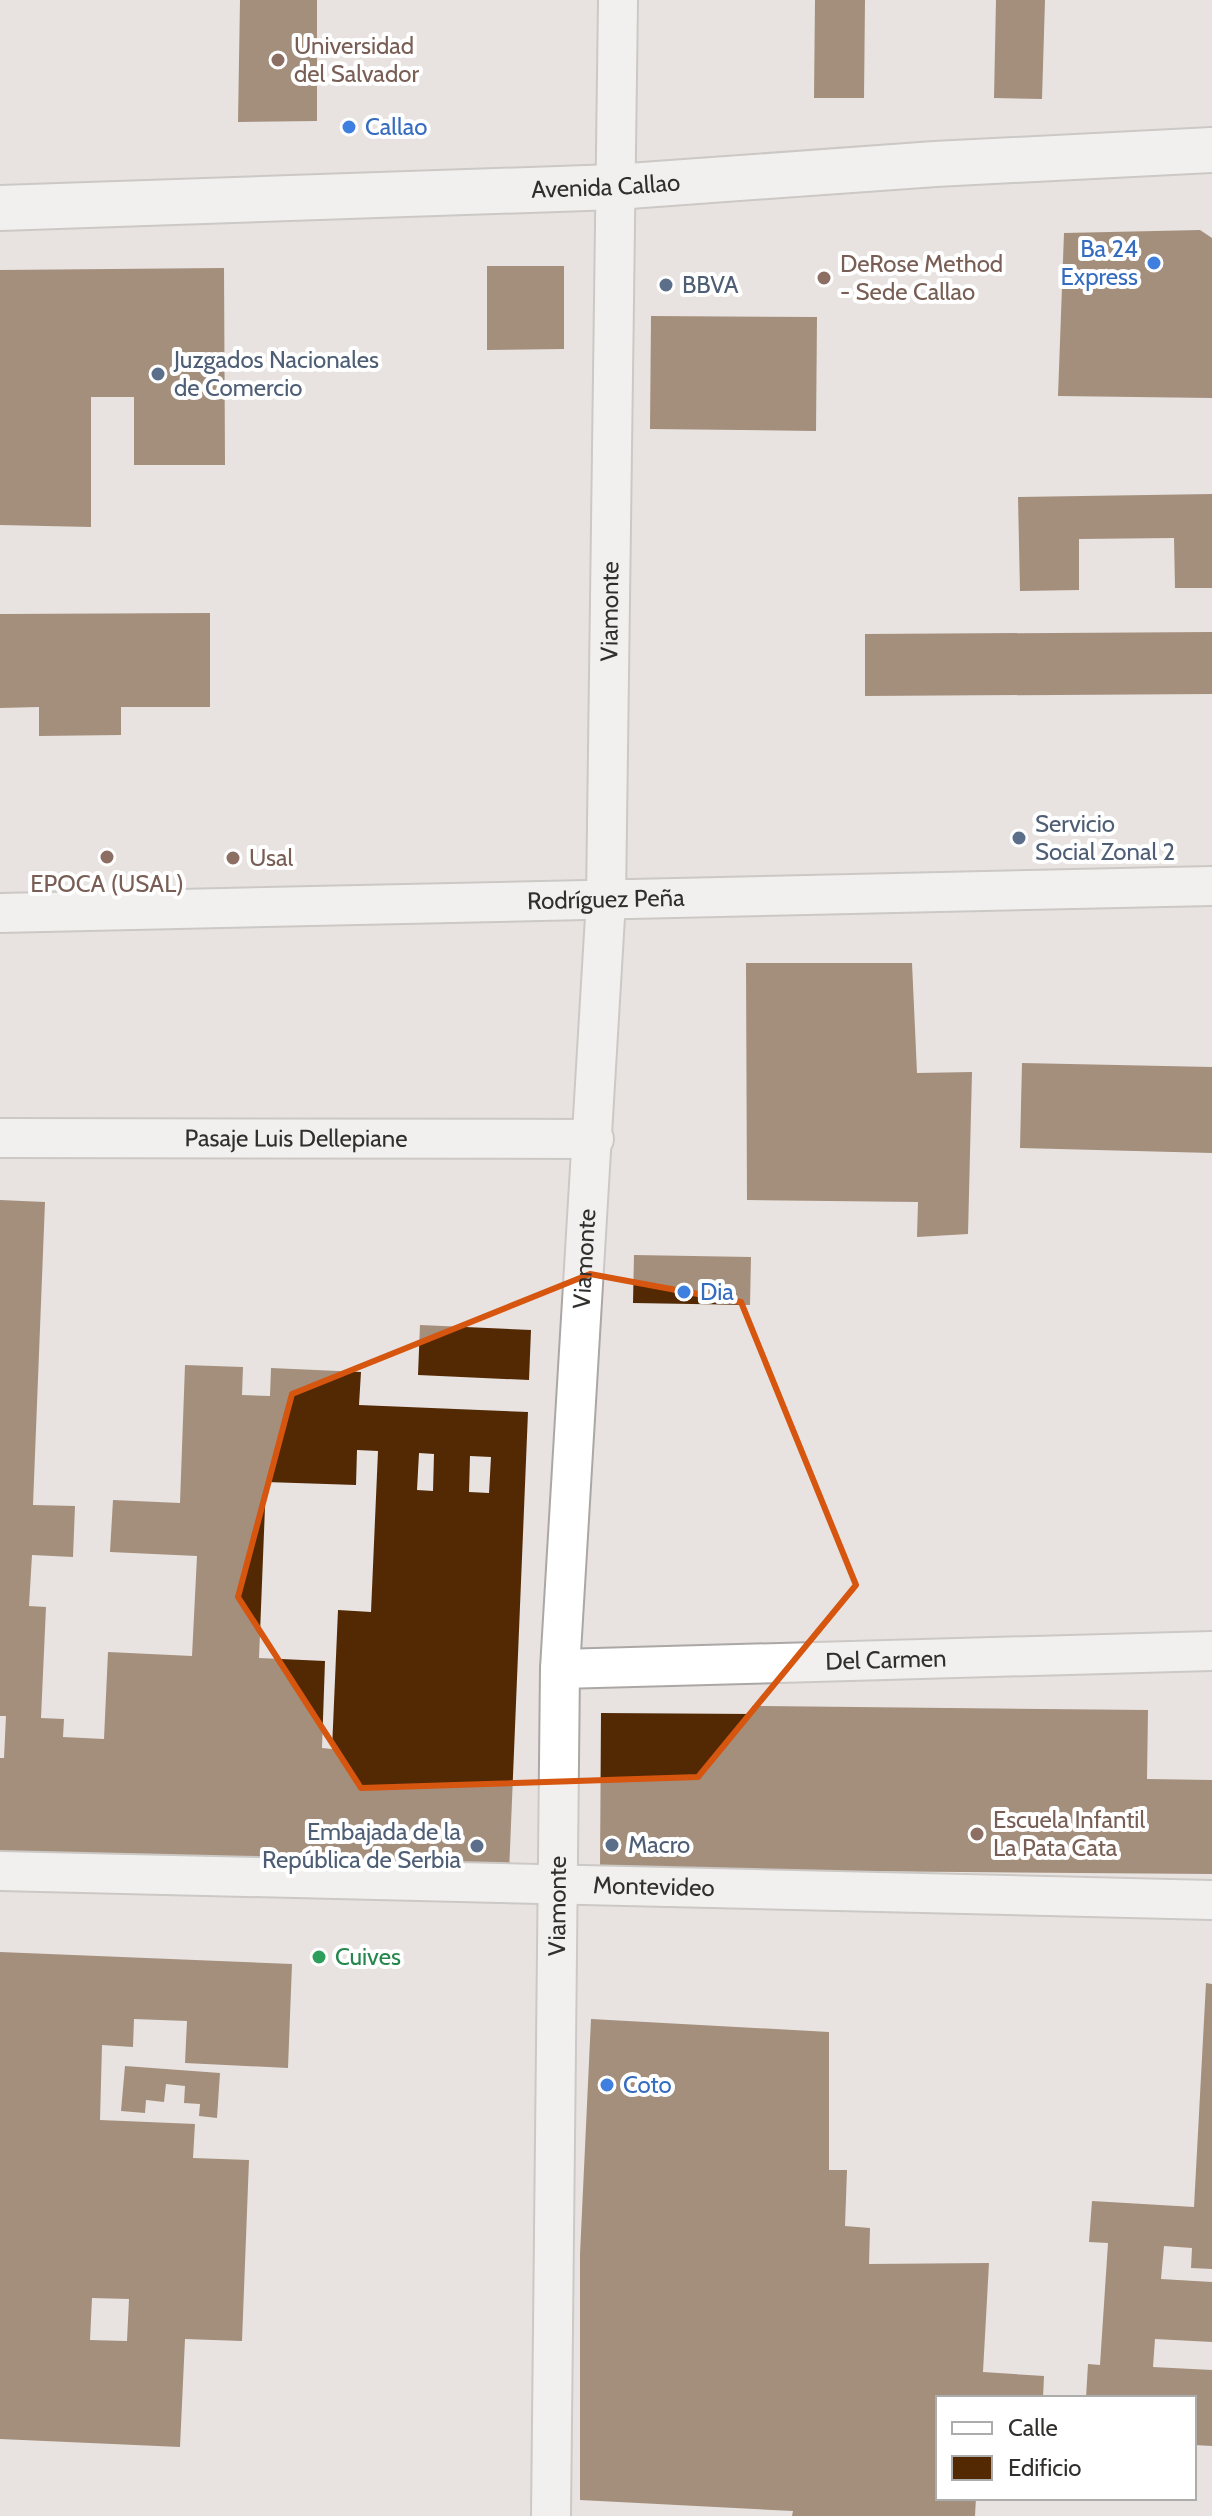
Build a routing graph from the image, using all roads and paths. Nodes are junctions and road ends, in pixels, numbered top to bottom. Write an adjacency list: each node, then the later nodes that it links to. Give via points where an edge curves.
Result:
1 (618, 0): 3 (street, Viamonte)
2 (1212, 150): 3 (main road, Avenida Callao)
3 (615, 187): 4 (main road, Avenida Callao); 6 (street, Viamonte)
4 (0, 208)
5 (1212, 886): 6 (street, Rodríguez Peña)
6 (606, 900): 7 (street, Rodríguez Peña); 9 (street, Viamonte)
7 (0, 913)
8 (0, 1138): 9 (street, Pasaje Luis Dellepiane)
9 (594, 1139): 11 (street, Viamonte)
10 (1212, 1651): 11 (street, Del Carmen)
11 (560, 1669): 13 (street, Viamonte)
12 (0, 1871): 13 (street, Montevideo)
13 (557, 1884): 14 (street, Montevideo); 15 (street, Viamonte)
14 (1212, 1900)
15 (551, 2516)

